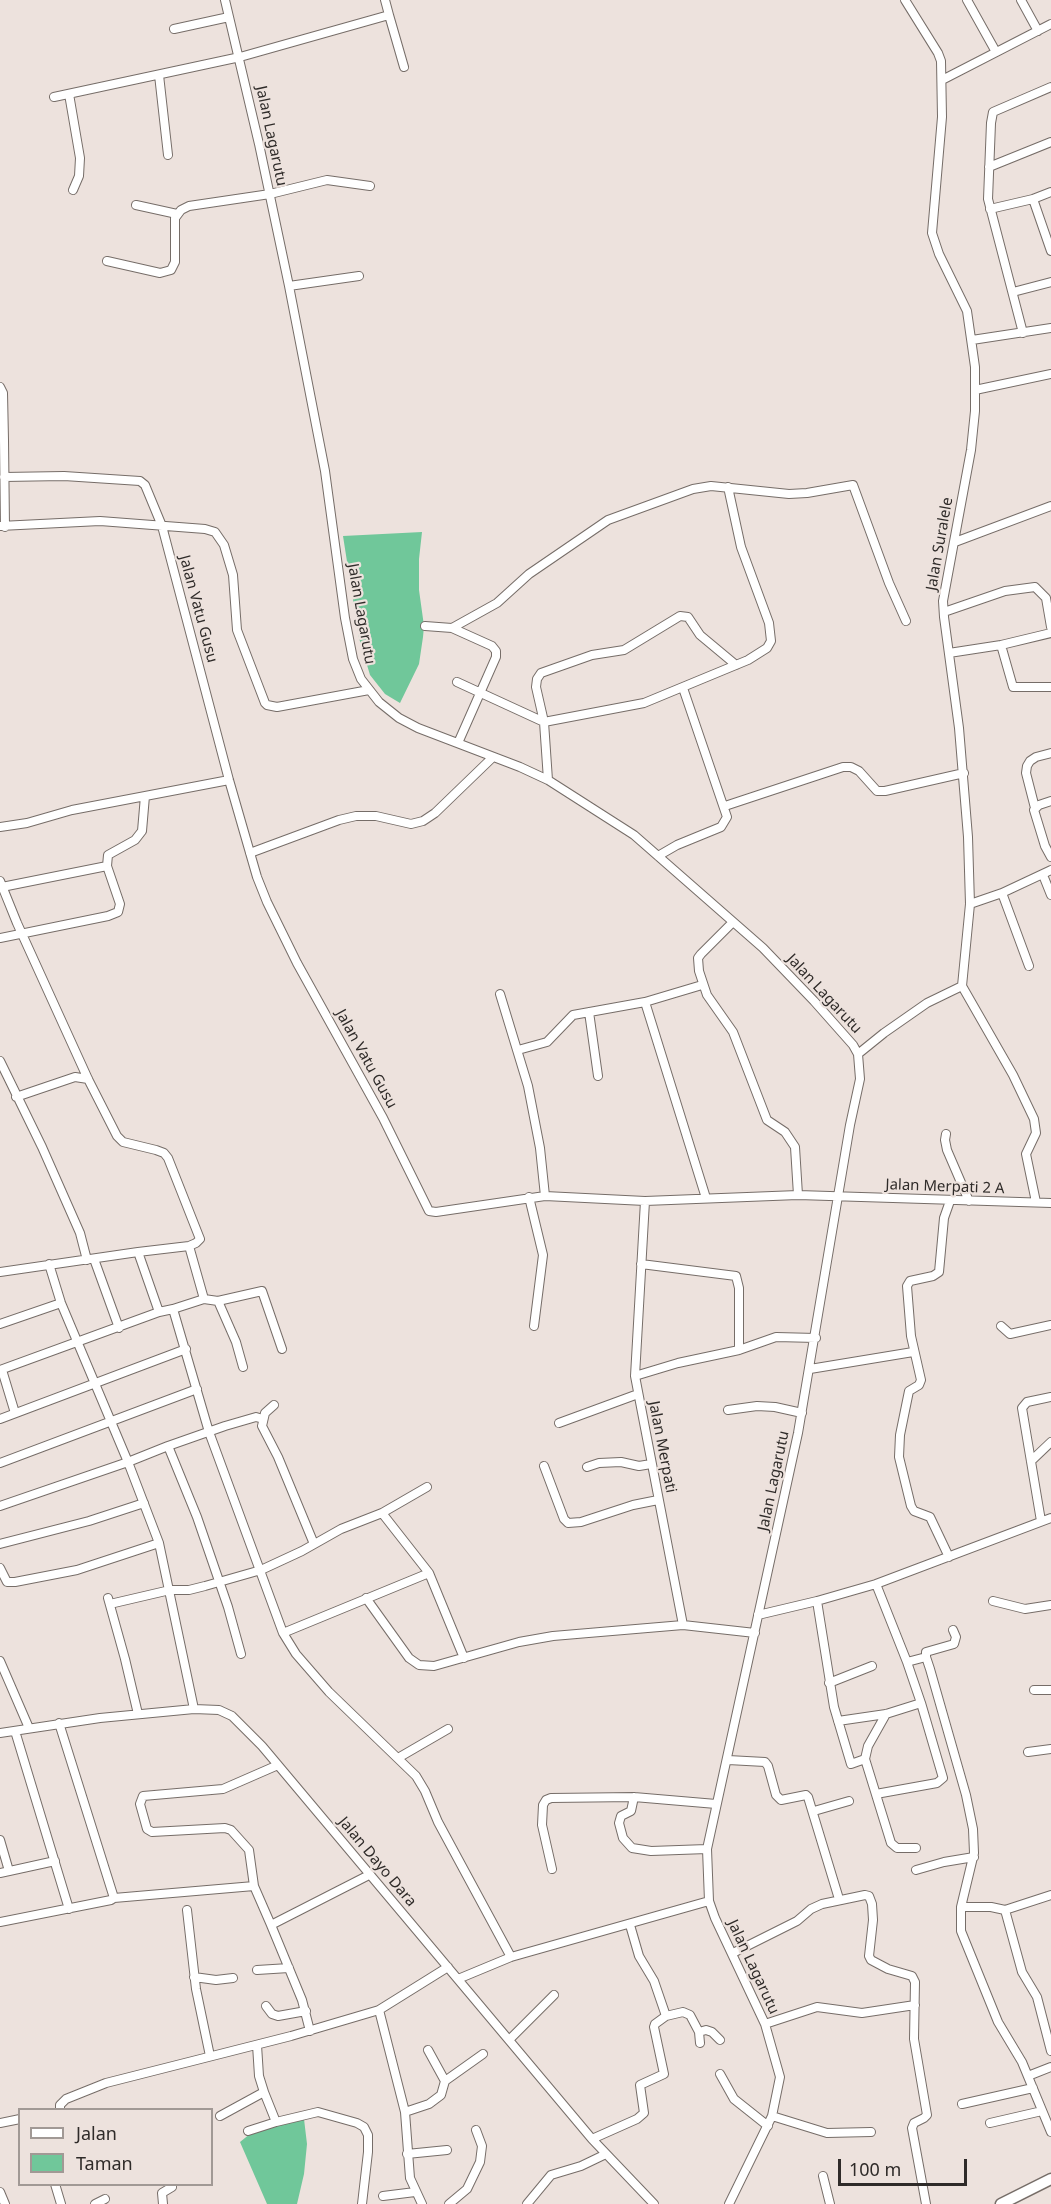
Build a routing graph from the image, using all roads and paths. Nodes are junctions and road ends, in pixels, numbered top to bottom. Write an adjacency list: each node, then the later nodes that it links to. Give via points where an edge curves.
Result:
1 (225, 0): 7 (street, Jalan Lagarutu)
2 (385, 0): 6 (street)
3 (904, 0): 15 (street, Jalan Suralele, via 938,53)
4 (967, 0): 11 (street)
5 (1021, 0): 10 (street)
6 (389, 15): 12 (street); 13 (street)
7 (229, 16): 9 (street); 12 (street, Jalan Lagarutu)
8 (1051, 24): 10 (street)
9 (174, 29)
10 (1038, 31): 11 (street)
11 (996, 52): 15 (street)
12 (240, 57): 14 (street); 25 (street, Jalan Lagarutu)
13 (404, 67)
14 (159, 75): 17 (street); 20 (street)
15 (942, 80): 38 (street, Jalan Suralele, via 932,233 967,311)
16 (1051, 87): 21 (street, via 993,112)
17 (69, 94): 18 (street); 23 (street, via 80,158)
18 (54, 97)
19 (1051, 142): 21 (street)
20 (168, 155)
21 (990, 167): 28 (street)
22 (370, 186): 25 (street, via 327,180)
23 (73, 190)
24 (1051, 192): 26 (street)
25 (270, 194): 29 (street, via 189,206); 34 (street, Jalan Lagarutu)
26 (1033, 198): 28 (street); 30 (street)
27 (136, 205): 29 (street)
28 (990, 209): 35 (street)
29 (177, 214): 31 (street, via 171,270 160,273)
30 (1051, 251)
31 (107, 261)
32 (359, 276): 34 (street)
33 (1051, 282): 35 (street)
34 (289, 286): 60 (street, Jalan Lagarutu, via 325,471 345,618 357,669)
35 (1013, 291): 37 (street)
36 (1051, 328): 37 (street)
37 (1023, 333): 38 (street)
38 (972, 340): 41 (street, Jalan Suralele)
39 (1051, 374): 41 (street)
40 (0, 387): 42 (street)
41 (975, 390): 47 (street, Jalan Suralele, via 971,450)
42 (4, 477): 45 (street); 46 (street, Jalan Vatu Gusu, via 140,481)
43 (728, 487): 49 (street, via 789,494 853,484); 52 (street, via 693,489 608,520 529,574 497,603); 56 (street, via 741,547 771,635 768,648)
44 (1051, 506): 47 (street)
45 (2, 526): 46 (street, via 100,521)
46 (162, 526): 60 (street, via 205,529 222,541 233,575 237,630 267,705); 67 (street, Jalan Vatu Gusu)
47 (955, 542): 48 (street, Jalan Suralele)
48 (944, 612): 51 (street, via 1005,591 1035,587 1046,598); 55 (street, Jalan Suralele)
49 (906, 621)
50 (425, 626): 52 (street)
51 (1051, 627)
52 (452, 628): 61 (street, via 496,651)
53 (1051, 633): 54 (street)
54 (1001, 645): 55 (street); 58 (street, via 1013,687)
55 (949, 653): 66 (street, Jalan Suralele)
56 (736, 665): 59 (street); 62 (street, via 697,633 688,617 680,616 624,650 592,654 541,674 536,687)
57 (457, 682): 61 (street)
58 (1051, 687)
59 (683, 688): 62 (street, via 644,703); 71 (street)
60 (369, 690): 63 (street, Jalan Lagarutu, via 399,718)
61 (480, 694): 62 (street); 63 (street)
62 (544, 722): 68 (street)
63 (458, 743): 65 (street, Jalan Lagarutu)
64 (1051, 753): 72 (street, via 1030,760 1027,766)
65 (493, 756): 68 (street, Jalan Lagarutu); 74 (street, via 423,821 411,824 356,816)
66 (964, 773): 71 (street, via 885,792 877,791 859,771 843,767); 83 (street, Jalan Suralele)
67 (229, 780): 69 (street); 74 (street, Jalan Vatu Gusu)
68 (548, 780): 75 (street, Jalan Lagarutu, via 622,826)
69 (145, 796): 73 (street); 77 (street, via 142,831 135,840 108,855)
70 (1051, 801): 72 (street)
71 (725, 806): 75 (street, via 727,818 721,827)
72 (1035, 808): 76 (street)
73 (0, 827)
74 (250, 853): 102 (street, Jalan Vatu Gusu, via 275,922 383,1118 429,1211)
75 (658, 856): 84 (street, Jalan Lagarutu)
76 (1051, 856)
77 (107, 866): 80 (street); 85 (street, via 120,903 118,912)
78 (1051, 870): 79 (street)
79 (1043, 875): 81 (street); 82 (street)
80 (1, 884): 85 (street)
81 (1002, 893): 83 (street); 87 (street)
82 (1051, 895)
83 (970, 904): 89 (street, Jalan Suralele)
84 (733, 922): 88 (street, via 698,958); 94 (street, Jalan Lagarutu, via 801,987)
85 (22, 934): 86 (street); 97 (street)
86 (0, 938)
87 (1029, 966)
88 (702, 985): 91 (street); 100 (street, via 733,1032 767,1120 785,1132 795,1147)
89 (962, 986): 94 (street, via 927,1003); 108 (street, via 1009,1066 1034,1119 1036,1133 1026,1154)
90 (500, 994): 93 (street)
91 (645, 1002): 92 (street); 104 (street)
92 (589, 1012): 93 (street, via 573,1015 547,1042); 96 (street)
93 (518, 1050): 101 (street, via 540,1148)
94 (858, 1054): 103 (street, Jalan Lagarutu, via 860,1079)
95 (0, 1062): 98 (street)
96 (598, 1076)
97 (88, 1079): 98 (street, via 75,1077); 110 (street, via 123,1142 156,1150 168,1158 200,1239)
98 (16, 1097): 112 (street)
99 (946, 1134): 107 (street, via 947,1150)
100 (798, 1195): 103 (street, Jalan Vatu Gusu); 104 (street, Jalan Vatu Gusu)
101 (545, 1196): 102 (street, Jalan Vatu Gusu); 105 (street, Jalan Vatu Gusu)
102 (529, 1197): 123 (street, via 543,1255)
103 (839, 1197): 106 (street, Jalan Merpati 2 A); 126 (street, Jalan Lagarutu)
104 (705, 1198): 105 (street, Jalan Vatu Gusu)
105 (645, 1201): 114 (street, Jalan Merpati)
106 (950, 1201): 107 (street, Jalan Merpati 2 A); 131 (street, via 944,1218 939,1272 907,1283)
107 (969, 1202): 108 (street, Jalan Merpati 2 A)
108 (1036, 1202): 109 (street, Jalan Merpati 2 A)
109 (1051, 1203)
110 (189, 1245): 111 (street); 116 (street)
111 (138, 1252): 112 (street); 120 (street)
112 (91, 1260): 113 (street); 125 (street)
113 (49, 1264): 115 (street); 118 (street)
114 (640, 1264): 130 (street, via 736,1276); 135 (street, Jalan Merpati)
115 (0, 1272)
116 (204, 1299): 117 (street); 119 (street)
117 (218, 1301): 129 (street, via 262,1291); 132 (street)
118 (61, 1303): 121 (street); 127 (street)
119 (173, 1309): 120 (street); 128 (street)
120 (159, 1312): 125 (street)
121 (0, 1324)
122 (1051, 1325): 124 (street, via 1010,1334)
123 (534, 1326)
124 (1001, 1326)
125 (120, 1328): 127 (street)
126 (816, 1338): 130 (street, via 777,1336); 133 (street, Jalan Lagarutu)
127 (78, 1344): 134 (street); 136 (street)
128 (186, 1349): 136 (street); 137 (street)
129 (282, 1349)
130 (739, 1350): 135 (street)
131 (913, 1352): 133 (street); 167 (street, via 921,1380 908,1395 900,1435 900,1465 911,1506 930,1517)
132 (243, 1367)
133 (810, 1369): 143 (street, Jalan Lagarutu)
134 (1, 1370): 142 (street)
135 (635, 1376): 138 (street, Jalan Merpati)
136 (94, 1383): 142 (street); 146 (street)
137 (197, 1389): 146 (street); 148 (street)
138 (638, 1394): 147 (street); 154 (street, Jalan Merpati)
139 (1051, 1397): 151 (street, via 1023,1405)
140 (274, 1405): 145 (street)
141 (728, 1410): 143 (street, via 757,1406)
142 (15, 1413): 144 (street)
143 (802, 1413): 178 (street, Jalan Lagarutu)
144 (0, 1419)
145 (263, 1419): 148 (street, via 256,1417); 166 (street, via 262,1426)
146 (111, 1422): 152 (street); 153 (street)
147 (559, 1423)
148 (209, 1432): 150 (street); 169 (street)
149 (1051, 1442): 151 (street)
150 (168, 1446): 152 (street); 171 (street)
151 (1031, 1461): 163 (street)
152 (128, 1462): 159 (street); 160 (street)
153 (0, 1463)
154 (651, 1464): 156 (street, via 599,1463); 158 (street, Jalan Merpati)
155 (544, 1466): 158 (street, via 568,1523)
156 (587, 1467)
157 (427, 1487): 161 (street)
158 (658, 1500): 179 (street, Jalan Merpati)
159 (144, 1503): 164 (street); 165 (street)
160 (0, 1506)
161 (382, 1513): 166 (street); 170 (street)
162 (1051, 1518): 163 (street)
163 (1041, 1521): 167 (street)
164 (159, 1543): 168 (street, via 77,1570 15,1582 7,1582); 173 (street)
165 (0, 1544)
166 (314, 1544): 169 (street)
167 (949, 1557): 172 (street)
168 (0, 1568)
169 (261, 1570): 171 (street); 182 (street)
170 (429, 1573): 174 (street); 185 (street)
171 (220, 1582): 173 (street, via 189,1590); 183 (street)
172 (876, 1584): 175 (street); 187 (street)
173 (170, 1590): 193 (street); 194 (street, via 109,1601)
174 (366, 1598): 182 (street); 185 (street, via 418,1665 434,1666)
175 (817, 1601): 178 (street); 189 (street)
176 (993, 1601): 177 (street, via 1025,1609)
177 (1051, 1605)
178 (758, 1615): 181 (street, Jalan Lagarutu)
179 (683, 1625): 181 (street); 185 (street, via 553,1636)
180 (953, 1630): 184 (street, via 954,1644 926,1652)
181 (754, 1633): 206 (street, Jalan Lagarutu)
182 (284, 1634): 204 (street, via 329,1692)
183 (241, 1654)
184 (926, 1657): 187 (street); 216 (street, via 972,1819)
185 (464, 1658)
186 (0, 1661): 198 (street)
187 (907, 1662): 192 (street)
188 (872, 1666): 189 (street)
189 (829, 1683): 196 (street)
190 (1034, 1690): 191 (street)
191 (1051, 1690)
192 (921, 1703): 195 (street); 208 (street, via 943,1778 937,1783)
193 (194, 1709): 194 (street, Jalan Dayo Dara); 207 (street, Jalan Dayo Dara, via 219,1710 232,1716)
194 (138, 1714): 197 (street, Jalan Dayo Dara)
195 (886, 1714): 196 (street); 205 (street)
196 (838, 1721): 205 (street, via 849,1763)
197 (59, 1723): 198 (street, Jalan Dayo Dara); 224 (street)
198 (29, 1728): 200 (street, Jalan Dayo Dara)
199 (448, 1729): 204 (street)
200 (15, 1731): 201 (street, Jalan Dayo Dara); 217 (street)
201 (0, 1732)
202 (1051, 1749): 203 (street)
203 (1028, 1752)
204 (398, 1758): 235 (street, via 421,1784)
205 (865, 1759): 208 (street)
206 (728, 1760): 211 (street, Jalan Lagarutu); 212 (street, via 765,1762 781,1800 806,1795)
207 (278, 1766): 221 (street, Jalan Dayo Dara); 222 (street, via 223,1789 145,1796 141,1800 149,1832 231,1830 249,1850)
208 (876, 1794): 214 (street, via 892,1845)
209 (634, 1797): 211 (street); 215 (street, via 631,1810 621,1816 619,1823 623,1838 632,1848); 218 (street, via 546,1800 543,1836)
210 (849, 1801): 212 (street)
211 (716, 1804): 215 (street, Jalan Lagarutu)
212 (814, 1811): 225 (street)
213 (0, 1840): 220 (street)
214 (916, 1848)
215 (707, 1849): 226 (street, Jalan Lagarutu)
216 (974, 1857): 219 (street); 227 (street)
217 (55, 1861): 220 (street); 228 (street)
218 (552, 1869)
219 (916, 1870)
220 (4, 1872)
221 (369, 1875): 232 (street); 236 (street, Jalan Dayo Dara)
222 (254, 1886): 224 (street); 232 (street)
223 (1051, 1895): 230 (street)
224 (114, 1898): 228 (street)
225 (839, 1899): 234 (street, via 811,1909 797,1921); 243 (street, via 869,1896 873,1920 870,1959 914,1978)
226 (709, 1901): 233 (street); 234 (street, Jalan Lagarutu)
227 (961, 1907): 230 (street); 261 (street, via 962,1931 976,1969 998,2022)
228 (69, 1909): 231 (street)
229 (187, 1910): 239 (street)
230 (1005, 1910): 256 (street, via 1022,1972 1035,1991)
231 (0, 1922)
232 (271, 1925): 237 (street)
233 (630, 1925): 235 (street); 247 (street, via 639,1956 654,1981)
234 (733, 1953): 248 (street, Jalan Lagarutu)
235 (511, 1957): 241 (street)
236 (448, 1967): 241 (street, Jalan Dayo Dara); 245 (street)
237 (289, 1968): 238 (street); 246 (street)
238 (257, 1970)
239 (194, 1977): 240 (street); 258 (street)
240 (232, 1978)
241 (458, 1979): 251 (street, Jalan Dayo Dara)
242 (555, 1995): 251 (street)
243 (915, 2005): 248 (street, via 862,2013 817,2007); 303 (street, via 914,2039 927,2115 912,2128)
244 (266, 2006): 246 (street, via 278,2016)
245 (379, 2010): 249 (street); 268 (street)
246 (306, 2011): 249 (street)
247 (666, 2016): 250 (street, via 683,2012 690,2015); 280 (street, via 654,2027 664,2074 640,2085 644,2113)
248 (765, 2024): 270 (street, Jalan Lagarutu, via 780,2077)
249 (310, 2031): 254 (street)
250 (699, 2032): 252 (street, via 712,2032); 253 (street)
251 (509, 2040): 280 (street, Jalan Dayo Dara)
252 (720, 2040)
253 (700, 2043)
254 (256, 2045): 258 (street); 264 (street)
255 (428, 2050): 262 (street)
256 (1051, 2052)
257 (483, 2054): 262 (street)
258 (210, 2056): 266 (street, via 106,2083 66,2099)
259 (1051, 2067): 261 (street)
260 (720, 2074): 275 (street, via 734,2099)
261 (1028, 2076): 263 (street)
262 (445, 2081): 268 (street, via 437,2099)
263 (1033, 2088): 265 (street); 267 (street)
264 (264, 2092): 269 (street); 272 (street)
265 (962, 2104)
266 (60, 2108)
267 (1042, 2111): 274 (street); 279 (street)
268 (405, 2112): 282 (street)
269 (220, 2116)
270 (772, 2116): 275 (street, Jalan Lagarutu); 278 (street, via 826,2133)
271 (18, 2119): 273 (street)
272 (276, 2122): 277 (street); 296 (street, via 318,2112 364,2127 368,2152)
273 (0, 2123)
274 (990, 2123)
275 (768, 2126): 301 (street, Jalan Lagarutu)
276 (476, 2130): 298 (street, via 482,2146 480,2162 467,2189)
277 (248, 2131)
278 (871, 2132)
279 (1051, 2132)
280 (592, 2139): 283 (street, Jalan Dayo Dara)
281 (447, 2150): 282 (street)
282 (407, 2154): 289 (street)
283 (606, 2154): 299 (street, via 551,2175); 300 (street, Jalan Dayo Dara)
284 (823, 2176): 302 (street)
285 (1051, 2179): 304 (main road)
286 (56, 2186): 293 (street)
287 (172, 2187): 295 (street, via 162,2193)
288 (0, 2192): 292 (street)
289 (415, 2192): 290 (street); 297 (street)
290 (383, 2196)
291 (105, 2199): 294 (street)
292 (4, 2204)
293 (61, 2204)
294 (95, 2204)
295 (164, 2204)
296 (362, 2204)
297 (422, 2204)
298 (449, 2204)
299 (526, 2204)
300 (654, 2204)
301 (729, 2204)
302 (830, 2204)
303 (926, 2204)
304 (1001, 2204)

